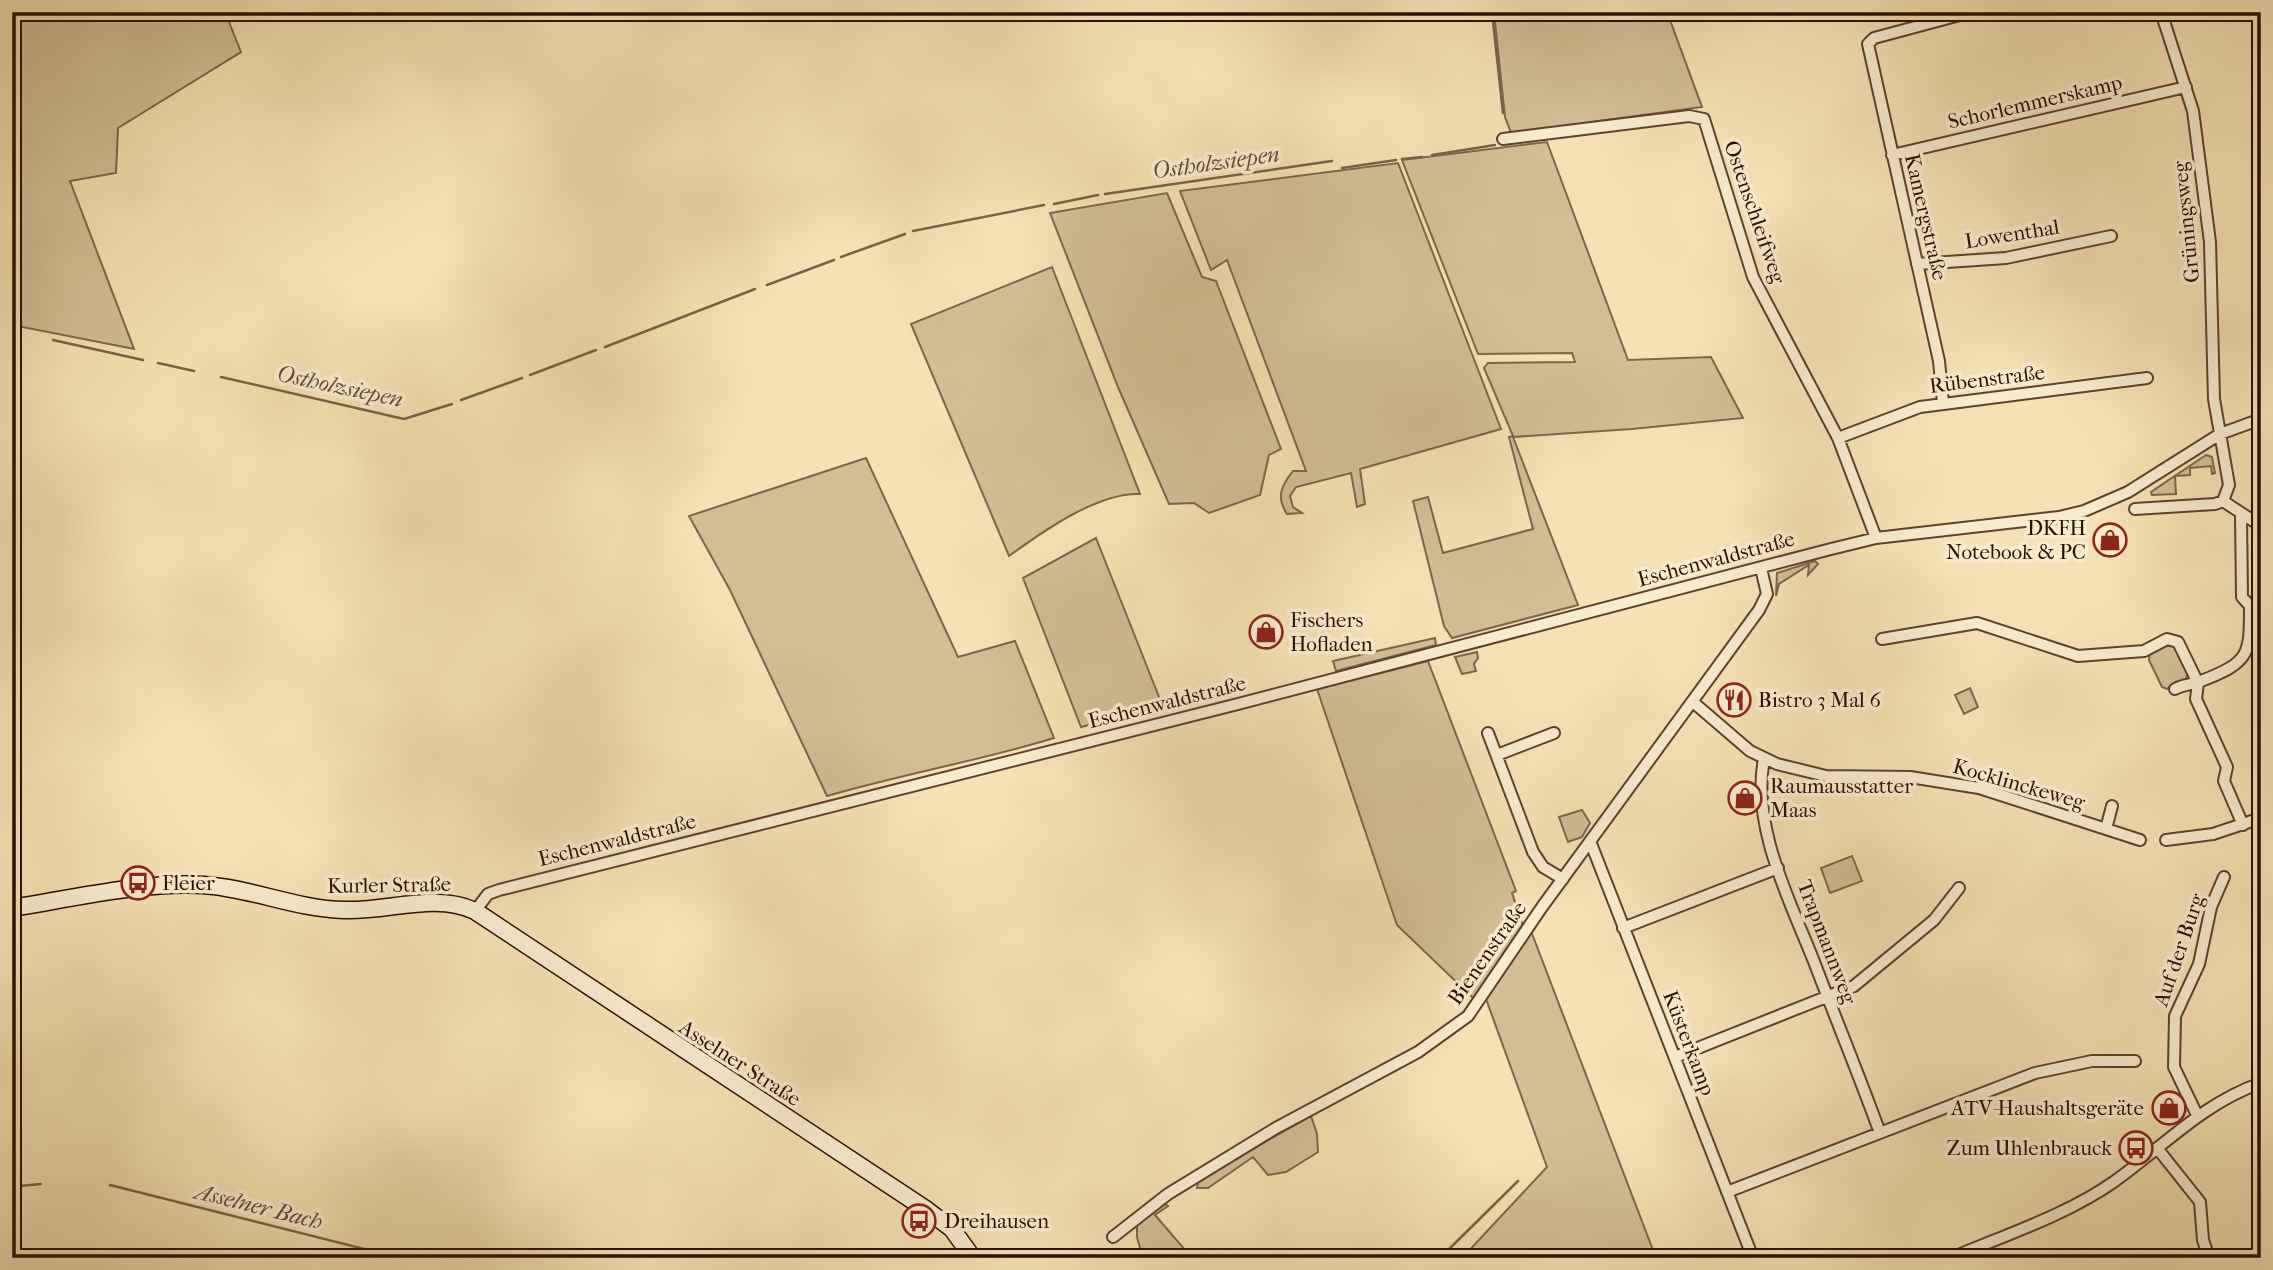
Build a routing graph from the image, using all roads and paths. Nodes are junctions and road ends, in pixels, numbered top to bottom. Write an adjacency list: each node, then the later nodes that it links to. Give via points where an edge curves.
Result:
1 (1972, 12): 5 (street, Kamergstraße, via 1871,40 1868,50)
2 (2161, 12): 3 (street, Grüningsweg)
3 (2186, 87): 5 (street, Schorlemmerskamp); 11 (street, Grüningsweg, via 2210,242 2214,399)
4 (1503, 139): 12 (street, Ostenschleifweg, via 1704,118 1753,277)
5 (1892, 155): 7 (street, Kamergstraße)
6 (2111, 236): 7 (street, Lowenthal, via 2006,258)
7 (1917, 264): 9 (street, Kamergstraße, via 1939,361)
8 (2147, 378): 9 (street, Rübenstraße)
9 (1943, 403): 12 (street, Rübenstraße)
10 (2261, 419): 11 (street, Eschenwaldstraße)
11 (2220, 434): 13 (street, Grüningsweg, via 2229,485); 17 (street, Eschenwaldstraße, via 2127,492 2084,511)
12 (1838, 438): 17 (street, Ostenschleifweg)
13 (2223, 501): 14 (street); 15 (street)
14 (2135, 509)
15 (2241, 515): 16 (street); 20 (street, via 2242,597 2250,606)
16 (2261, 526)
17 (1876, 538): 18 (street, Eschenwaldstraße)
18 (1761, 568): 23 (street, Bienenstraße, via 1767,594 1764,601); 40 (street, Eschenwaldstraße, via 488,894)
19 (1882, 639): 21 (street, via 1977,623 2078,656 2144,651 2167,639 2178,642)
20 (2254, 648): 21 (street, via 2242,661)
21 (2198, 683): 22 (street); 30 (street, via 2196,699 2227,767 2224,780)
22 (2175, 689)
23 (1693, 702): 27 (street, Kocklinckeweg); 33 (street, Bienenstraße)
24 (1489, 733): 26 (street)
25 (1554, 733): 26 (street)
26 (1497, 755): 37 (street, via 1533,852 1544,867)
27 (1764, 759): 31 (street, Kocklinckeweg, via 1826,776 1910,777 1979,788); 35 (street, Trapmannweg, via 1762,796)
28 (2112, 806): 31 (street, Kocklinckeweg)
29 (2261, 818): 30 (street)
30 (2243, 825): 34 (street)
31 (2106, 830): 32 (street, Kocklinckeweg)
32 (2140, 839)
33 (1590, 841): 37 (street, Bienenstraße); 41 (street, Küsterkamp)
34 (2165, 841)
35 (1778, 868): 41 (street); 42 (street, Trapmannweg)
36 (2224, 877): 46 (street, Auf der Burg, via 2211,907 2199,964 2175,1016 2174,1067)
37 (1563, 879): 50 (street, Bienenstraße, via 1461,1023 1419,1052 1276,1128 1168,1194)
38 (1959, 888): 42 (street, via 1934,920 1854,986)
39 (12, 908): 40 (main road, Kurler Straße, via 187,884 342,910 441,901)
40 (475, 911): 51 (main road, Asselner Straße, via 926,1210 952,1229)
41 (1623, 928): 43 (street, Küsterkamp)
42 (1828, 997): 43 (street); 47 (street, Trapmannweg)
43 (1675, 1057): 49 (street, Küsterkamp)
44 (2135, 1061): 47 (street, via 2092,1061 2035,1073)
45 (2261, 1083): 46 (street)
46 (2197, 1115): 48 (street)
47 (1880, 1133): 49 (street)
48 (2157, 1147): 53 (street, via 2084,1201); 54 (street, via 2200,1202)
49 (1727, 1192): 52 (street, Küsterkamp)
50 (1113, 1237)
51 (972, 1258)
52 (1753, 1258)
53 (1951, 1258)
54 (2208, 1258)

